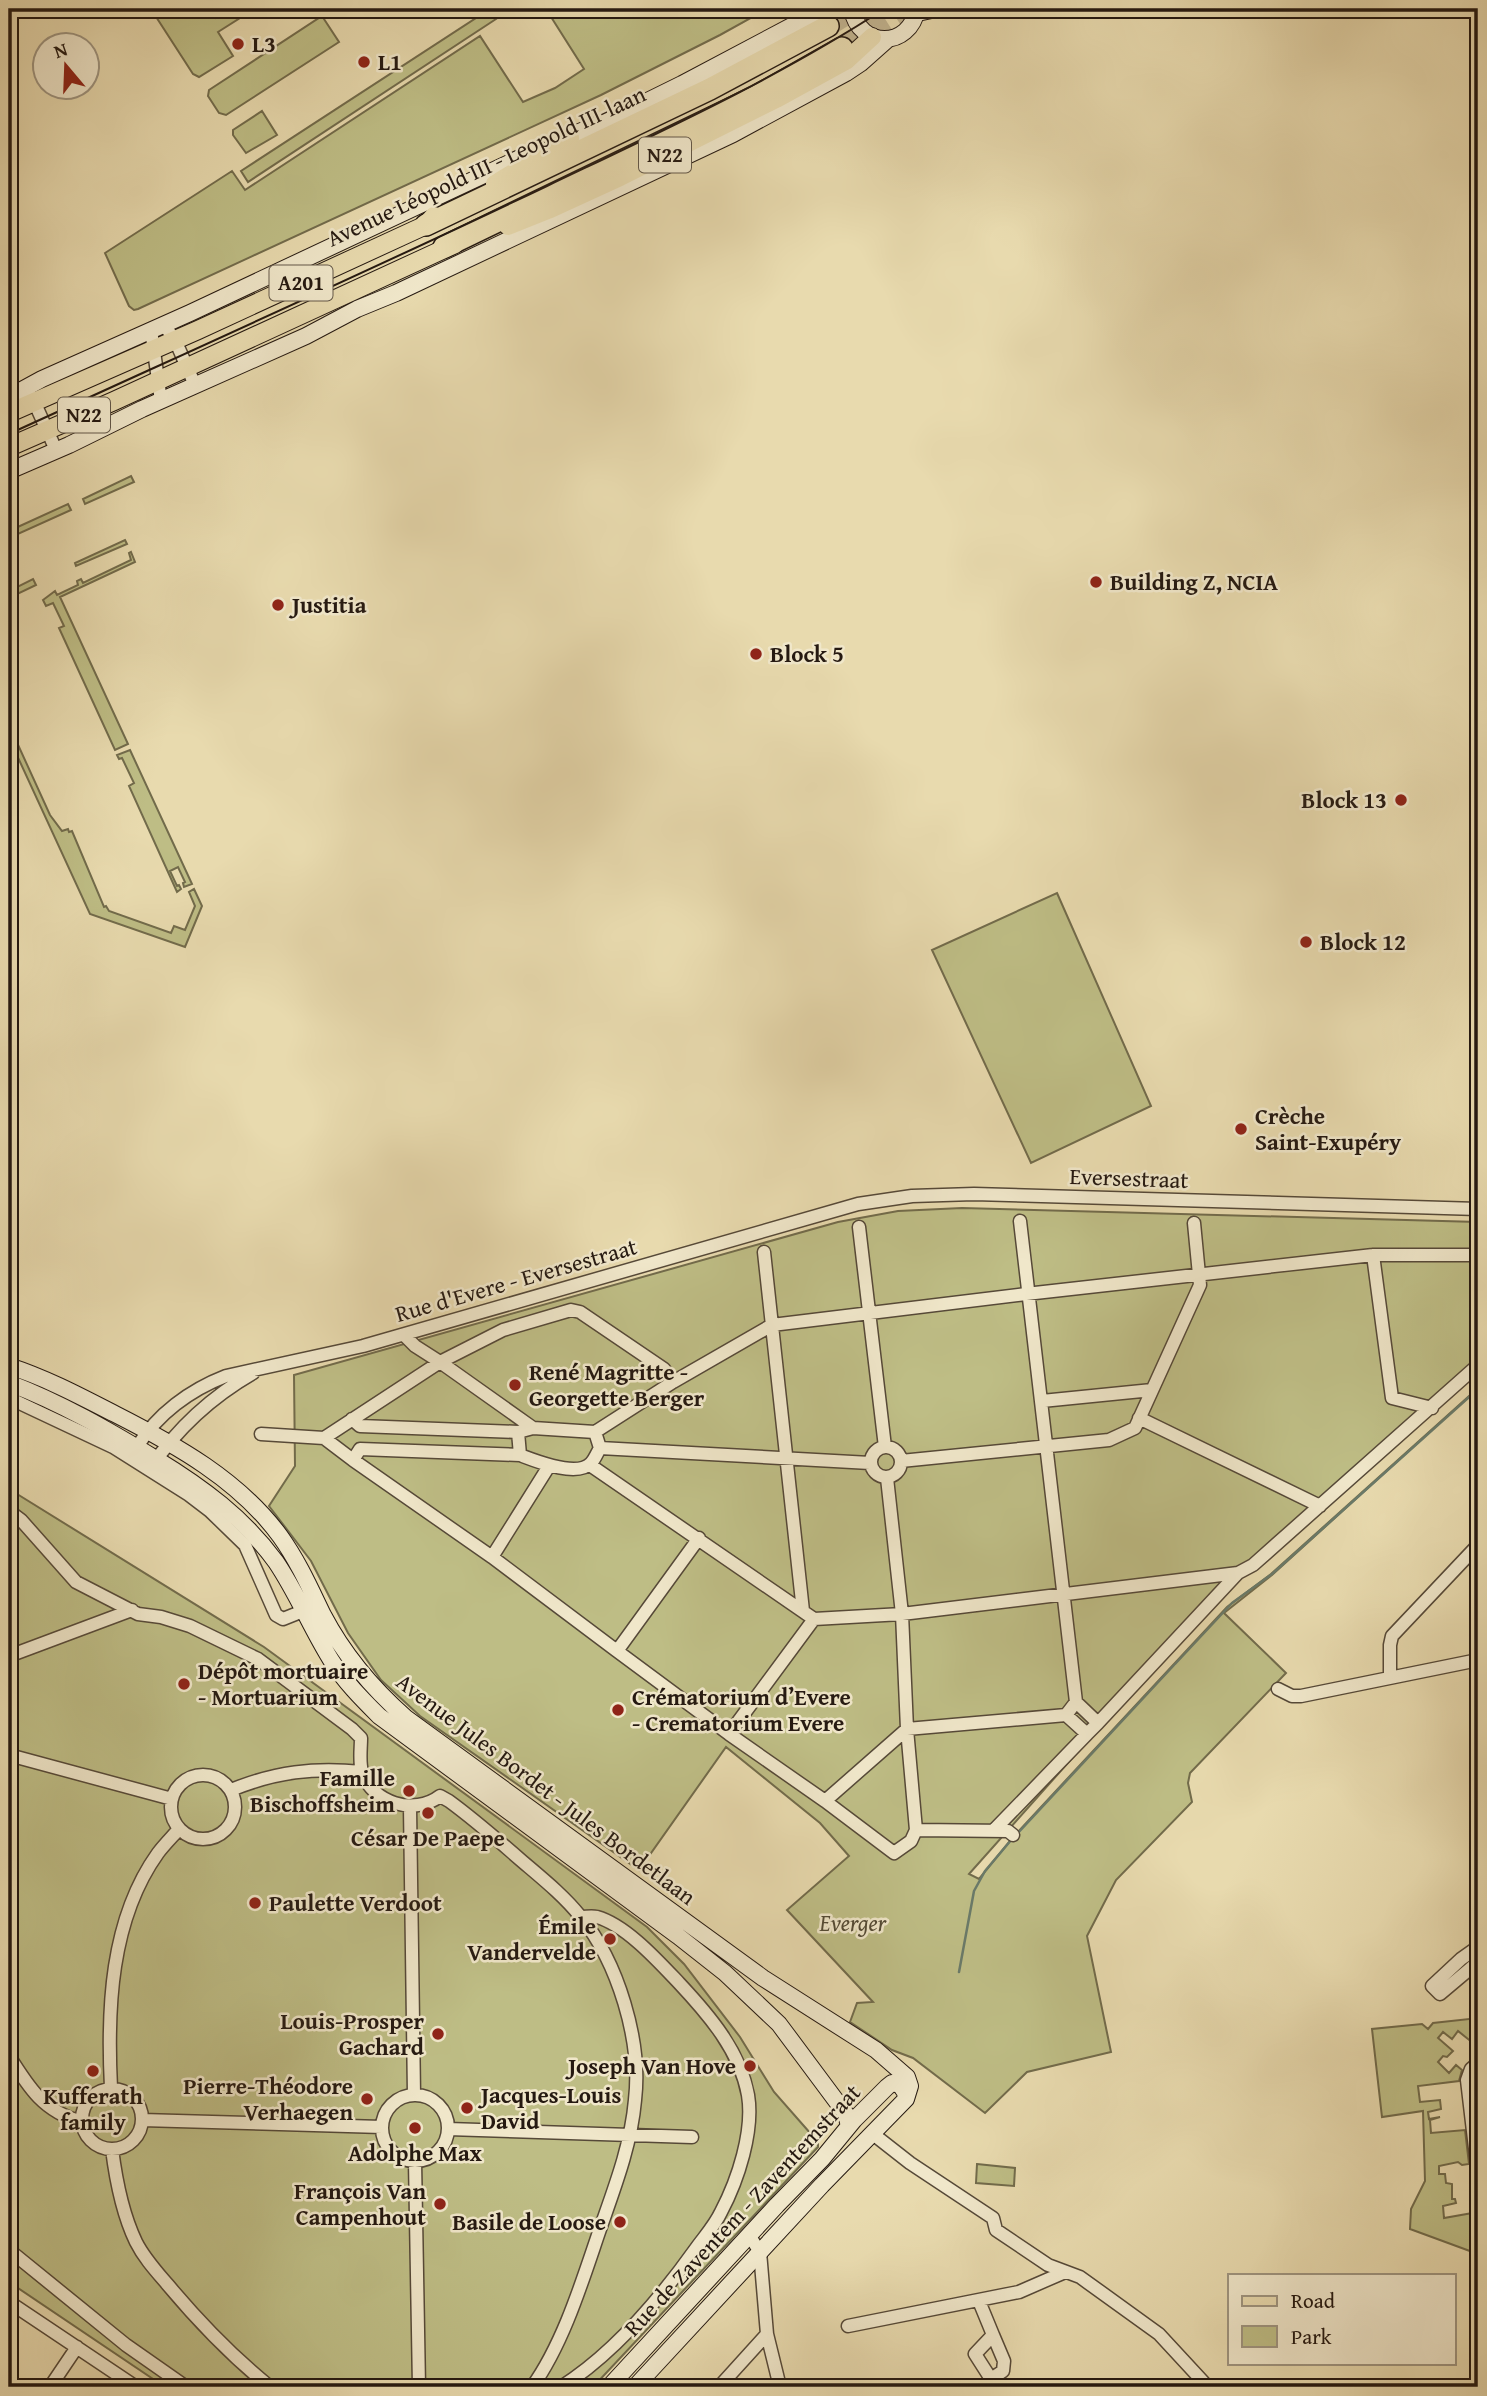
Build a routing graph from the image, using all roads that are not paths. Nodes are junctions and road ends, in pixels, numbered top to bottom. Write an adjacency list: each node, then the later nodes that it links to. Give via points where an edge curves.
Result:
1 (852, 9): 5 (main road, via 859,26)
2 (936, 9): 3 (main road)
3 (917, 10): 5 (main road, via 905,32)
4 (830, 17): 7 (main road, via 818,12); 8 (highway, Avenue Léopold III - Leopold III-laan / A201, via 709,89)
5 (880, 38): 9 (main road, N22, via 817,77 548,211); 14 (main road, via 861,63 846,73 733,134)
6 (842, 48): 9 (highway, A201, via 746,102)
7 (570, 138): 8 (main road, via 488,188 440,210); 11 (main road)
8 (426, 225): 12 (main road, Avenue Léopold III - Leopold III-laan / A201)
9 (444, 247): 10 (main road, A201)
10 (283, 322): 14 (main road); 15 (main road, A201)
11 (158, 327): 12 (street); 13 (street); 18 (main road)
12 (175, 340): 13 (main road, Avenue Léopold III - Leopold III-laan / N22); 15 (street)
13 (154, 348): 16 (street); 18 (main road, Avenue Léopold III - Leopold III-laan / N22)
14 (262, 356): 17 (main road)
15 (187, 366): 16 (main road, N22); 17 (street)
16 (158, 380): 20 (main road, N22); 21 (street)
17 (195, 385): 21 (main road)
18 (31, 395): 19 (main road); 23 (main road, Avenue Léopold III - Leopold III-laan / N22); 24 (street)
19 (9, 397)
20 (114, 401): 22 (main road); 24 (main road, N22)
21 (161, 401): 22 (main road)
22 (142, 410): 26 (main road)
23 (9, 413)
24 (47, 430): 25 (main road, N22); 26 (street)
25 (9, 447)
26 (56, 450): 27 (main road)
27 (9, 471)
28 (1478, 1209): 31 (street, Eversestraat, via 946,1194 867,1202)
29 (1020, 1221): 37 (street)
30 (1194, 1223): 36 (street)
31 (781, 1226): 40 (street, Rue d'Evere - Eversestraat)
32 (859, 1227): 38 (street)
33 (764, 1252): 39 (street)
34 (1373, 1255): 35 (street); 36 (street); 50 (street, via 1392,1398)
35 (1478, 1255)
36 (1201, 1275): 37 (street); 47 (street)
37 (1029, 1293): 38 (street); 49 (street)
38 (868, 1313): 39 (street); 62 (street)
39 (772, 1325): 45 (street); 66 (street)
40 (404, 1335): 41 (street); 44 (street, Rue d'Evere - Eversestraat)
41 (440, 1362): 45 (street, via 503,1330 571,1310 664,1369); 52 (street); 53 (street)
42 (1478, 1365): 50 (street)
43 (9, 1366): 54 (main road, Avenue Jules Bordet - Jules Bordetlaan, via 80,1395)
44 (261, 1369): 54 (street, Rue d'Evere - Eversestraat, via 209,1383); 59 (street, Rue d'Evere - Eversestraat, via 207,1406)
45 (673, 1382): 56 (street)
46 (9, 1383): 61 (main road, Avenue Jules Bordet - Jules Bordetlaan, via 71,1410)
47 (1152, 1390): 49 (street); 51 (street)
48 (9, 1398): 69 (street, Avenue Jules Bordet - Jules Bordetlaan)
49 (1042, 1401): 60 (street)
50 (1432, 1408): 73 (street)
51 (1139, 1418): 60 (street, via 1135,1428 1109,1440); 73 (street)
52 (356, 1423): 55 (street); 58 (street); 64 (street)
53 (533, 1428): 55 (street); 56 (street)
54 (147, 1431): 59 (main road, Avenue Jules Bordet - Jules Bordetlaan); 61 (street, Rue d'Evere - Eversestraat)
55 (518, 1432): 65 (street)
56 (595, 1432): 63 (street)
57 (261, 1434): 58 (street)
58 (324, 1438): 64 (street)
59 (169, 1443): 69 (street, Rue d'Evere - Eversestraat); 80 (main road, Avenue Jules Bordet - Jules Bordetlaan, via 215,1473 257,1510 295,1559)
60 (1048, 1445): 67 (street); 79 (street)
61 (136, 1447): 69 (main road, Avenue Jules Bordet - Jules Bordetlaan)
62 (884, 1447): 67 (street, via 897,1452); 68 (street, via 876,1450)
63 (600, 1448): 66 (street); 70 (street)
64 (356, 1454): 65 (street); 77 (street)
65 (520, 1455): 71 (street)
66 (787, 1458): 68 (street); 84 (street)
67 (901, 1461): 72 (street, via 896,1474)
68 (870, 1464): 72 (street, via 874,1472)
69 (153, 1465): 82 (main road, Avenue Jules Bordet - Jules Bordetlaan, via 218,1501 248,1528 278,1565); 82 (street, Avenue Jules Bordet - Jules Bordetlaan, via 245,1545 276,1615 283,1619)
70 (590, 1465): 71 (street, via 580,1469); 75 (street)
71 (549, 1466): 77 (street)
72 (887, 1478): 83 (street)
73 (1320, 1506): 78 (street)
74 (9, 1511): 81 (street, via 76,1582)
75 (699, 1538): 84 (street); 85 (street)
76 (1478, 1545): 88 (street, via 1392,1636)
77 (492, 1557): 85 (street)
78 (1238, 1573): 79 (street); 92 (street)
79 (1064, 1595): 83 (street); 90 (street)
80 (318, 1604): 82 (main road); 113 (main road, Avenue Jules Bordet - Jules Bordetlaan, via 365,1678 406,1718 763,1978 876,2050 907,2077)
81 (132, 1610): 86 (street); 97 (street, via 190,1626 258,1660 361,1738)
82 (303, 1611): 116 (main road, Avenue Jules Bordet - Jules Bordetlaan, via 332,1663 379,1716 678,1936 757,2001 801,2052 846,2114)
83 (902, 1614): 84 (street); 93 (street)
84 (808, 1615): 94 (street)
85 (617, 1651): 94 (street)
86 (9, 1656)
87 (1478, 1658): 88 (street)
88 (1391, 1677): 89 (street, via 1301,1696)
89 (1278, 1689)
90 (1076, 1702): 91 (street); 92 (street)
91 (1066, 1715): 93 (street); 95 (street)
92 (1098, 1723): 95 (street)
93 (907, 1729): 100 (street); 103 (street)
94 (729, 1734): 100 (street)
95 (1087, 1734): 104 (street)
96 (9, 1755): 99 (street)
97 (362, 1772): 98 (street, via 283,1773); 101 (street, via 379,1795)
98 (230, 1790): 99 (street, via 214,1777 193,1776 176,1789); 102 (street, via 235,1809 221,1834 194,1838)
99 (172, 1799): 102 (street, via 173,1820)
100 (825, 1801): 103 (street, via 894,1853 912,1841)
101 (410, 1807): 106 (street, via 440,1796 469,1815); 112 (street)
102 (179, 1829): 111 (street, via 139,1884 121,1935 108,2041)
103 (916, 1830): 104 (street)
104 (993, 1831): 105 (street)
105 (1013, 1835)
106 (581, 1917): 119 (street, via 609,1964 634,2043 636,2099); 143 (street, via 597,1917 624,1932 653,1955 700,2005 736,2057 748,2097 747,2139 721,2213 671,2284 607,2352)
107 (1478, 1947): 108 (street, via 1461,1959 1436,1990)
108 (1478, 1962)
109 (9, 2056): 115 (street, via 42,2101 65,2118)
110 (1478, 2063): 126 (street, via 1467,2080)
111 (111, 2088): 114 (street, via 130,2094); 115 (street, via 87,2102)
112 (414, 2095): 117 (street, via 395,2102); 118 (street, via 440,2107)
113 (906, 2099): 116 (main road, Rue de Zaventem - Zaventemstraat, via 902,2087 892,2083); 120 (main road, Rue de Zaventem - Zaventemstraat)
114 (142, 2120): 117 (street); 122 (street, via 130,2143)
115 (82, 2122): 122 (street, via 88,2137)
116 (849, 2126): 123 (main road, Rue de Zaventem - Zaventemstraat)
117 (382, 2127): 124 (street, via 392,2151)
118 (447, 2129): 119 (street); 124 (street, via 438,2151)
119 (629, 2134): 121 (street); 142 (street, via 578,2293)
120 (873, 2134): 125 (main road, Rue de Zaventem - Zaventemstraat); 130 (street, via 993,2218 996,2230)
121 (692, 2137)
122 (112, 2149): 140 (street, via 130,2230 143,2254 188,2309)
123 (822, 2159): 125 (main road); 127 (main road, Rue de Zaventem - Zaventemstraat)
124 (415, 2161): 141 (street)
125 (836, 2171): 129 (main road, Rue de Zaventem - Zaventemstraat)
126 (1478, 2174)
127 (749, 2235): 129 (street); 144 (main road, Rue de Zaventem - Zaventemstraat)
128 (9, 2250): 139 (street, via 126,2345)
129 (760, 2252): 134 (street); 145 (main road, Rue de Zaventem - Zaventemstraat)
130 (1065, 2272): 131 (street, via 1019,2292); 148 (street, via 1096,2287 1159,2333)
131 (979, 2301): 133 (street); 135 (street)
132 (9, 2302): 136 (street)
133 (848, 2326)
134 (767, 2334): 146 (street); 147 (street)
135 (993, 2335)
136 (78, 2347): 137 (street); 138 (street)
137 (50, 2387)
138 (136, 2387)
139 (186, 2387)
140 (270, 2387)
141 (419, 2387)
142 (533, 2387)
143 (561, 2387)
144 (609, 2387)
145 (635, 2387)
146 (719, 2387)
147 (779, 2387)
148 (1208, 2387)

